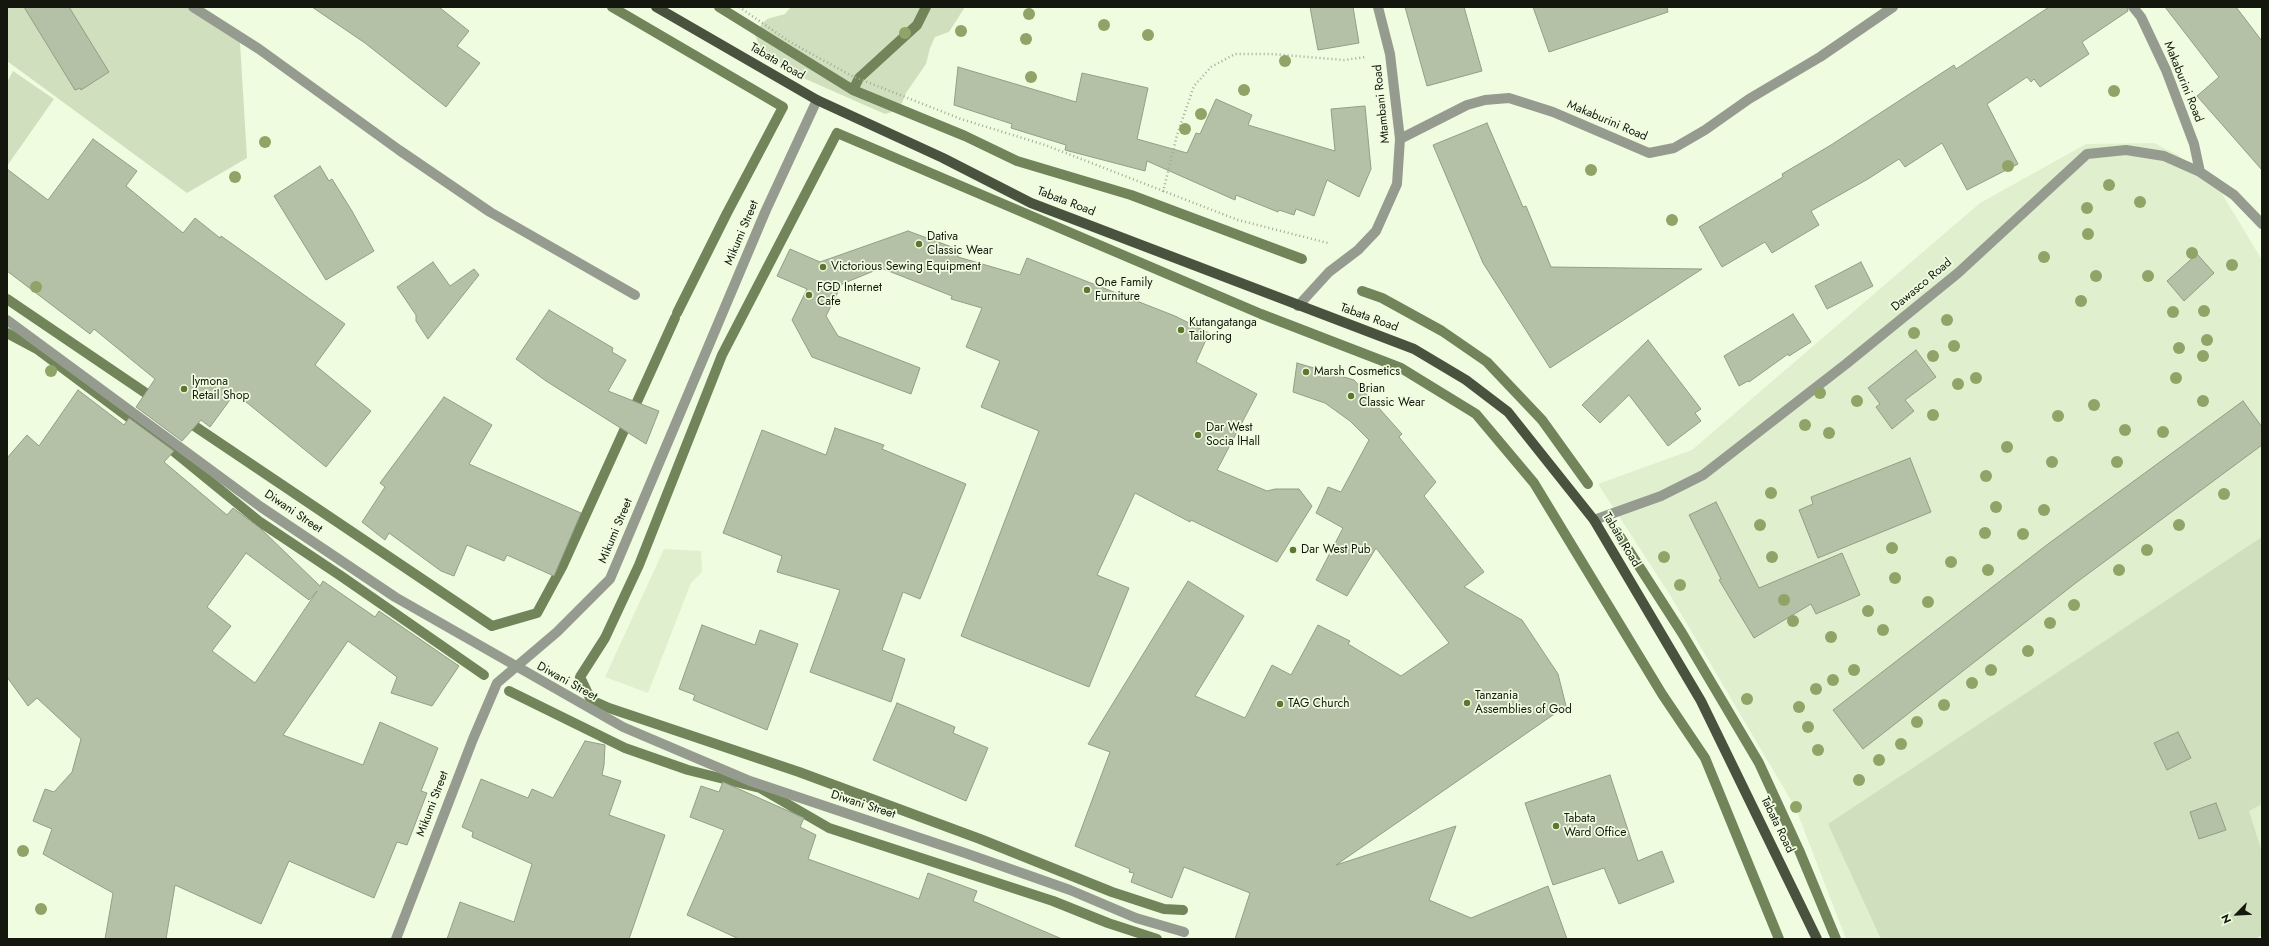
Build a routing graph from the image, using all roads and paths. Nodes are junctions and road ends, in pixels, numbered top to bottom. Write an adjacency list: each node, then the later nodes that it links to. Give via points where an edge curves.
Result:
1 (193, 7): 14 (street, via 258,49 490,212)
2 (656, 7): 8 (main road, Tabata Road)
3 (739, 7): 11 (path, via 790,42 852,76 961,119 1045,145)
4 (1378, 7): 7 (street, Mtambani Road)
5 (1893, 7): 9 (street, Makaburini Road, via 1820,58 1749,99 1674,148 1649,153 1553,112 1509,98 1467,105)
6 (2133, 7): 10 (street, Makaburini Road, via 2141,17 2166,70 2194,144)
7 (1390, 54): 9 (street, Mtambani Road); 11 (path, via 1344,60 1271,54 1234,54 1211,67 1194,86 1177,135)
8 (817, 100): 15 (main road, Tabata Road, via 943,158 1031,203); 18 (street, Mikumi Street, via 766,210 610,579 557,632)
9 (1400, 139): 13 (street, Mtambani Road, via 1397,184 1376,231)
10 (2200, 172): 12 (street, Dawasco Road, via 2234,195); 17 (street, Dawasco Road, via 2164,156 2126,150 2087,154 1958,273 1703,475 1661,496)
11 (1163, 192): 13 (path, via 1238,220)
12 (2262, 224)
13 (1358, 250): 15 (street, Mtambani Road, via 1329,272)
14 (635, 295)
15 (1298, 306): 17 (main road, Tabata Road, via 1414,349 1466,380 1508,412)
16 (7, 320): 18 (street, Diwani Street, via 261,507 395,597)
17 (1594, 520): 21 (main road, Tabata Road, via 1701,701)
18 (514, 667): 19 (street, Diwani Street, via 623,728 750,781 965,853 1070,890 1136,918); 20 (street, Mikumi Street, via 497,683)
19 (1184, 932)
20 (396, 939)
21 (1817, 939)

